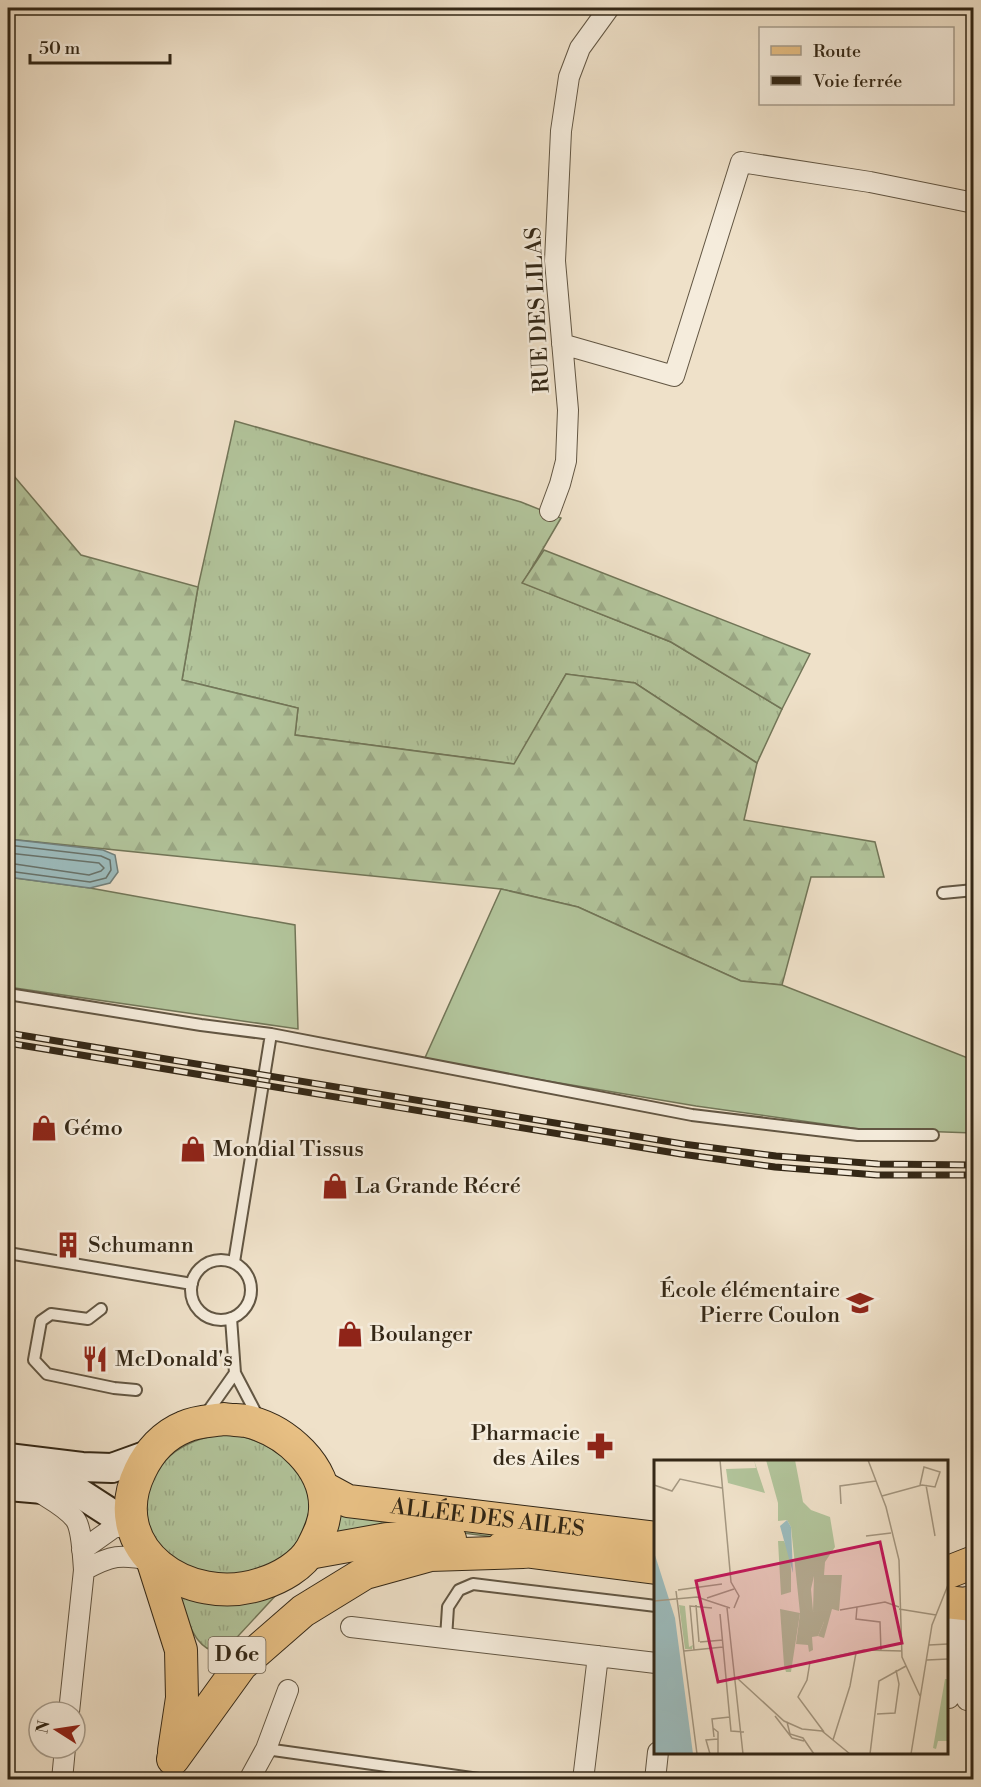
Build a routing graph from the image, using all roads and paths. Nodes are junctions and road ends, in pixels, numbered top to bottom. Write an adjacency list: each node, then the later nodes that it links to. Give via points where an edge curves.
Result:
1 (609, 8): 3 (street, RUE DES LILAS, via 580,48 569,77 561,131 555,261)
2 (974, 202): 3 (street, via 741,162 674,376)
3 (562, 344): 4 (street, RUE DES LILAS, via 568,410 566,461)
4 (550, 511)
5 (974, 890): 6 (lane)
6 (943, 893)
7 (8, 994): 8 (lane)
8 (271, 1034): 9 (lane, via 692,1115 858,1135); 11 (lane)
9 (933, 1135)
10 (8, 1253): 12 (lane)
11 (234, 1262): 12 (lane, via 219,1260 204,1265); 14 (lane, via 246,1272 251,1295 244,1309)
12 (192, 1284): 14 (lane, via 193,1300 202,1313 216,1319)
13 (101, 1309): 16 (lane, via 88,1318 51,1314 41,1321 34,1360 47,1374)
14 (231, 1318): 15 (lane)
15 (235, 1373): 17 (lane); 18 (lane)
16 (136, 1390)
17 (200, 1422): 18 (main road, via 224,1419); 19 (main road, via 165,1438)
18 (264, 1427): 22 (main road, via 300,1451)
19 (148, 1455): 20 (main road, via 112,1468); 23 (main road, via 136,1479 130,1504)
20 (8, 1458)
21 (21, 1487): 23 (main road, via 78,1492); 25 (street, via 65,1509 77,1521)
22 (324, 1488): 24 (main road, ALLÉE DES AILES, via 348,1501); 27 (main road, via 325,1511)
23 (131, 1521): 25 (street, via 113,1528); 28 (main road)
24 (654, 1538)
25 (82, 1550): 30 (street)
26 (523, 1552): 27 (main road, ALLÉE DES AILES, via 453,1539 387,1539); 29 (main road, ALLÉE DES AILES); 44 (main road, via 430,1555 365,1573 303,1611 241,1665)
27 (308, 1554): 28 (main road, via 275,1579 222,1590 172,1576); 44 (main road, D 6e, via 285,1604 226,1667)
28 (152, 1561): 30 (street, via 125,1555 106,1558); 44 (main road, D 6e, via 181,1650 182,1698)
29 (654, 1568)
30 (84, 1570): 40 (street)
31 (962, 1586): 39 (street)
32 (654, 1606): 34 (lane, via 473,1584 459,1590 448,1607)
33 (351, 1627): 34 (street)
34 (446, 1638): 36 (street)
35 (974, 1651): 39 (street)
36 (598, 1656): 37 (street); 48 (street)
37 (654, 1663)
38 (288, 1690): 41 (street)
39 (959, 1699)
40 (70, 1700)
41 (266, 1749): 46 (street); 47 (lane)
42 (658, 1754): 49 (street)
43 (64, 1760): 45 (street)
44 (169, 1769)
45 (62, 1779)
46 (249, 1779)
47 (486, 1779)
48 (583, 1779)
49 (655, 1779)

